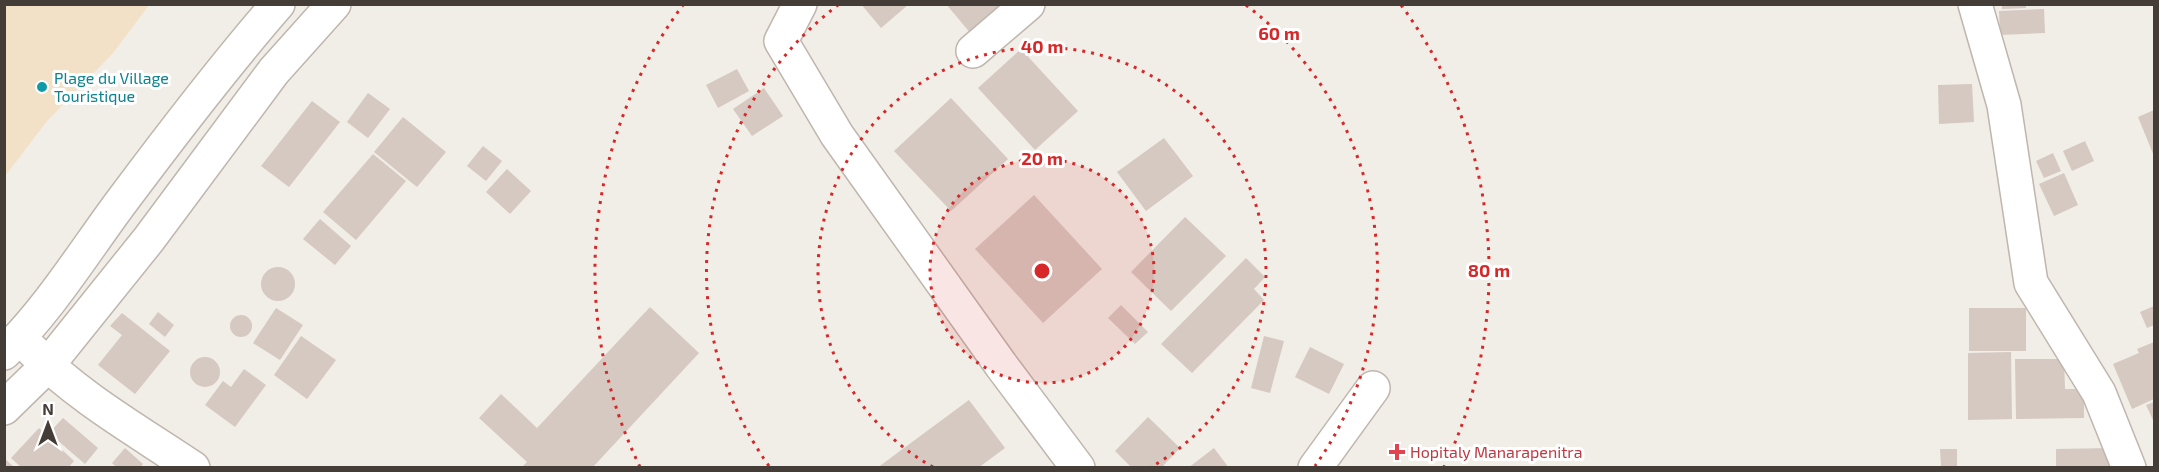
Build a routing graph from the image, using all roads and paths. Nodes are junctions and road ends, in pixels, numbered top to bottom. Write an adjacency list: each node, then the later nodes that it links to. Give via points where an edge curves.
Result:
1 (278, 4): 7 (street, via 192,109)
2 (334, 4): 8 (street, via 274,71 149,239)
3 (800, 4): 12 (street, via 780,41 837,135)
4 (1028, 4): 6 (street)
5 (1975, 4): 14 (street, via 2004,105 2031,283 2099,393)
6 (973, 51)
7 (12, 345): 8 (street)
8 (47, 366): 10 (street); 11 (street)
9 (1373, 388): 13 (street)
10 (4, 408)
11 (193, 468)
12 (1078, 468)
13 (1315, 468)
14 (2128, 468)

